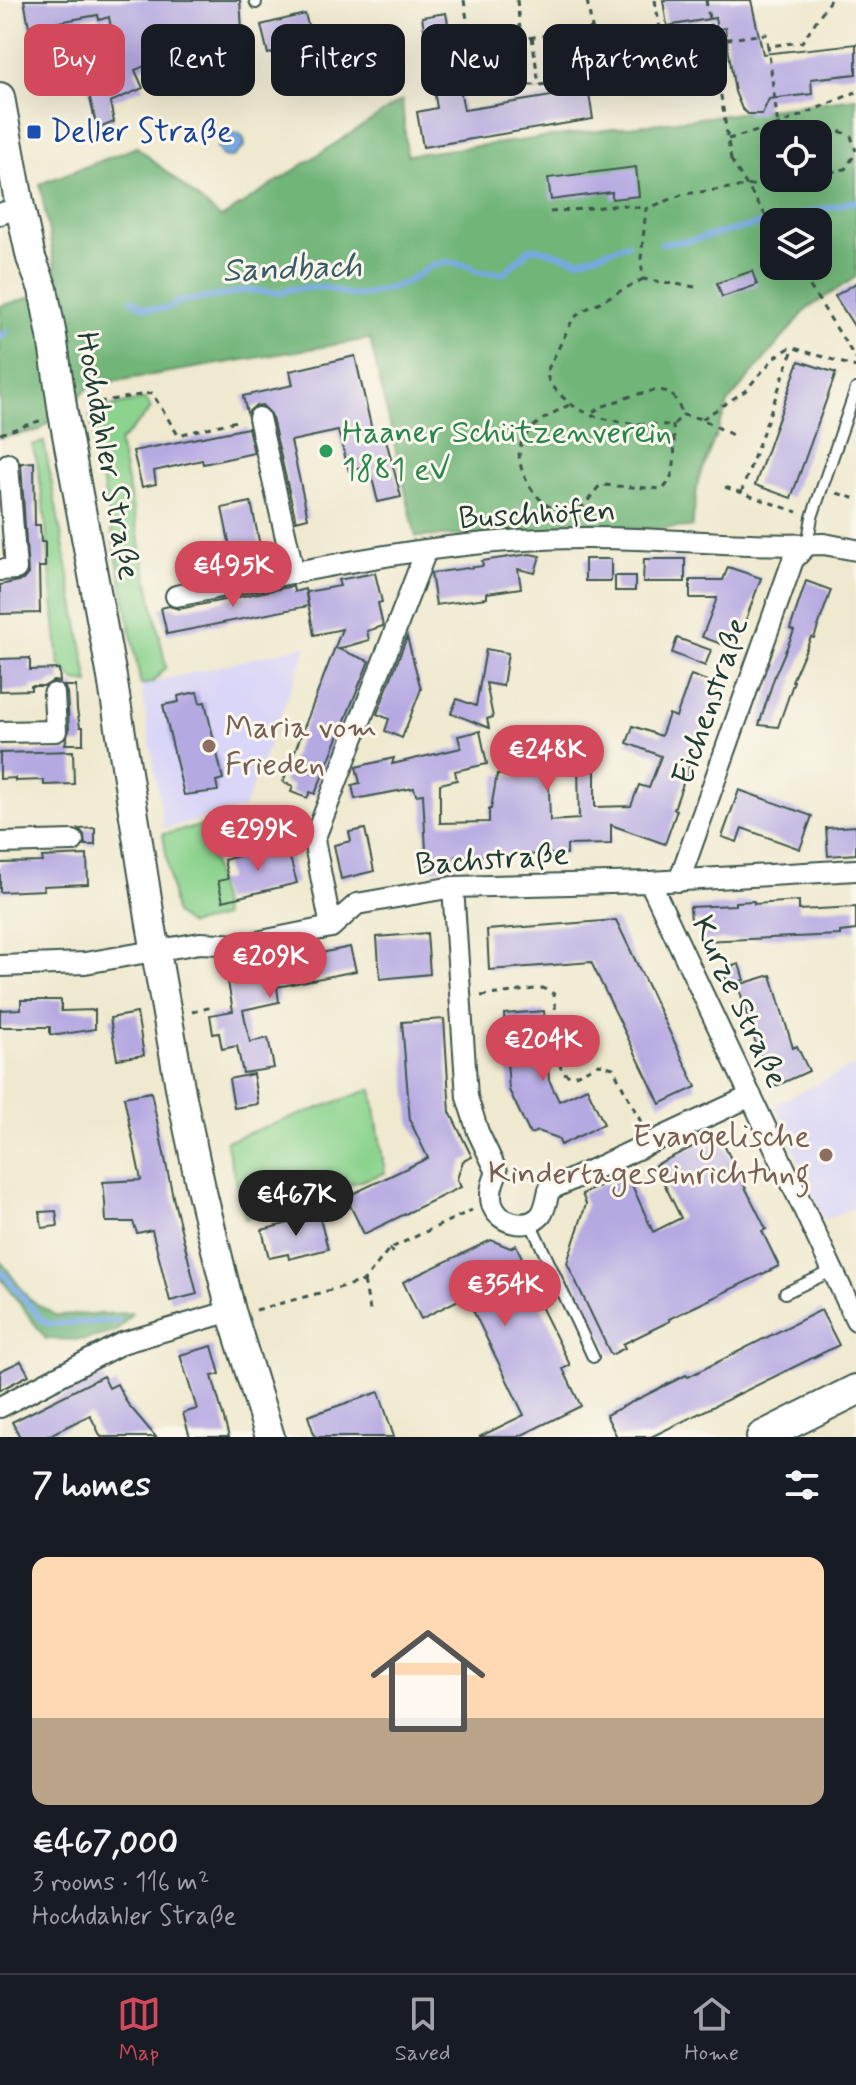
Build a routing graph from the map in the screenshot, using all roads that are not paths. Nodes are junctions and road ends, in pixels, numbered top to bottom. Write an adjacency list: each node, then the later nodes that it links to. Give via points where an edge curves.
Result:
1 (0, 97): 2 (street, Hochdahler Straße)
2 (10, 211): 21 (street, Hochdahler Straße, via 43,289)
3 (856, 389): 6 (lane)
4 (259, 418): 10 (street)
5 (8, 464): 9 (street, via 16,569)
6 (807, 545): 7 (street, Buschhöfen); 8 (street, Buschhöfen, via 544,538); 17 (street, Eichenstraße, via 793,560)
7 (856, 550)
8 (426, 551): 10 (street); 20 (street, Buschhöfen, via 314,840)
9 (0, 570)
10 (294, 573): 11 (street)
11 (176, 596)
12 (54, 694): 13 (street, via 56,731)
13 (0, 732)
14 (73, 841): 15 (street)
15 (0, 843)
16 (856, 870): 17 (street, Bachstraße)
17 (679, 881): 18 (street, Bachstraße)
18 (650, 882): 19 (street, Bachstraße); 23 (street, Kurze Straße)
19 (453, 887): 20 (street, Bachstraße, via 357,904); 24 (street, via 467,1097 497,1172 491,1202 502,1219)
20 (331, 927): 21 (street, Bachstraße, via 242,945 200,943)
21 (155, 951): 22 (street, Bachstraße, via 85,963); 27 (street, Hochdahler Straße, via 194,1158)
22 (0, 966)
23 (751, 1096): 24 (street, via 549,1190 540,1215); 25 (street, Kurze Straße)
24 (530, 1222): 29 (lane)
25 (832, 1271): 26 (lane); 28 (street, Kurze Straße)
26 (785, 1293)
27 (232, 1314): 31 (street, via 122,1343); 32 (street, Hochdahler Straße)
28 (856, 1320)
29 (593, 1357)
30 (856, 1390): 33 (main road)
31 (0, 1407)
32 (270, 1437)
33 (762, 1437)

